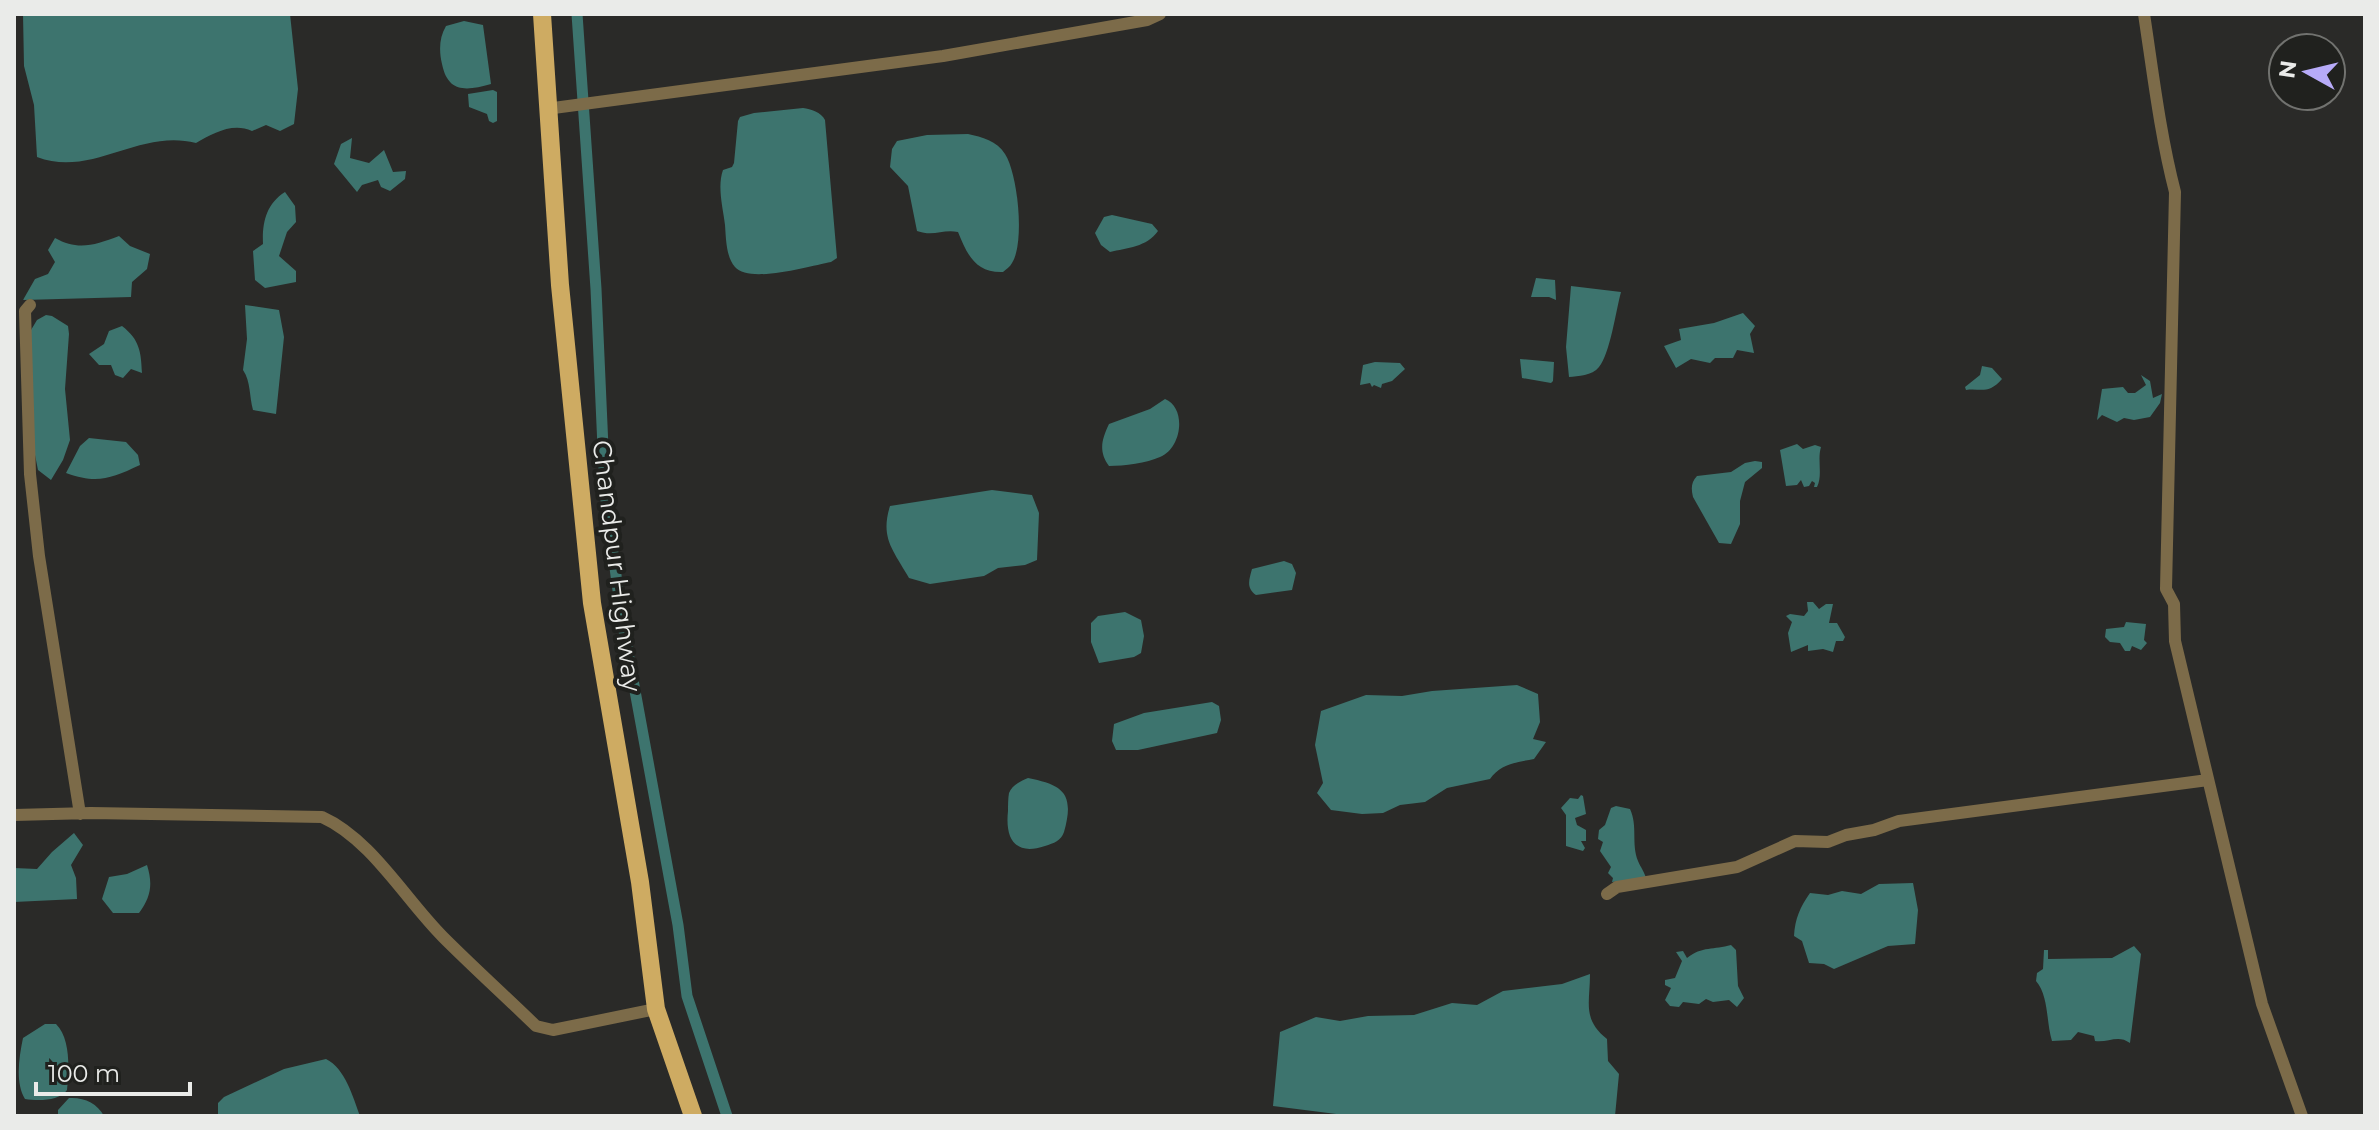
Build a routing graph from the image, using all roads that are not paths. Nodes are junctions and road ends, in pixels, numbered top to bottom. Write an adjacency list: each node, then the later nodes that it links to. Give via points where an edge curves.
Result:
1 (542, 14): 4 (main road, Chandpur Highway)
2 (1160, 14): 4 (street, via 943,56)
3 (2144, 14): 6 (street, via 2163,147 2175,192 2166,589 2174,604 2175,641)
4 (554, 108): 10 (main road, Chandpur Highway, via 560,285 592,603)
5 (30, 305): 7 (street, via 25,311 30,474)
6 (2208, 780): 9 (street, via 1899,821 1828,842 1795,841 1737,867 1617,887); 12 (street, via 2262,1004)
7 (80, 814): 8 (street); 10 (street, via 322,817 357,840 442,936 536,1026 553,1030)
8 (14, 815)
9 (1607, 894)
10 (656, 1009): 11 (main road, Chandpur Highway)
11 (693, 1116)
12 (2302, 1116)

